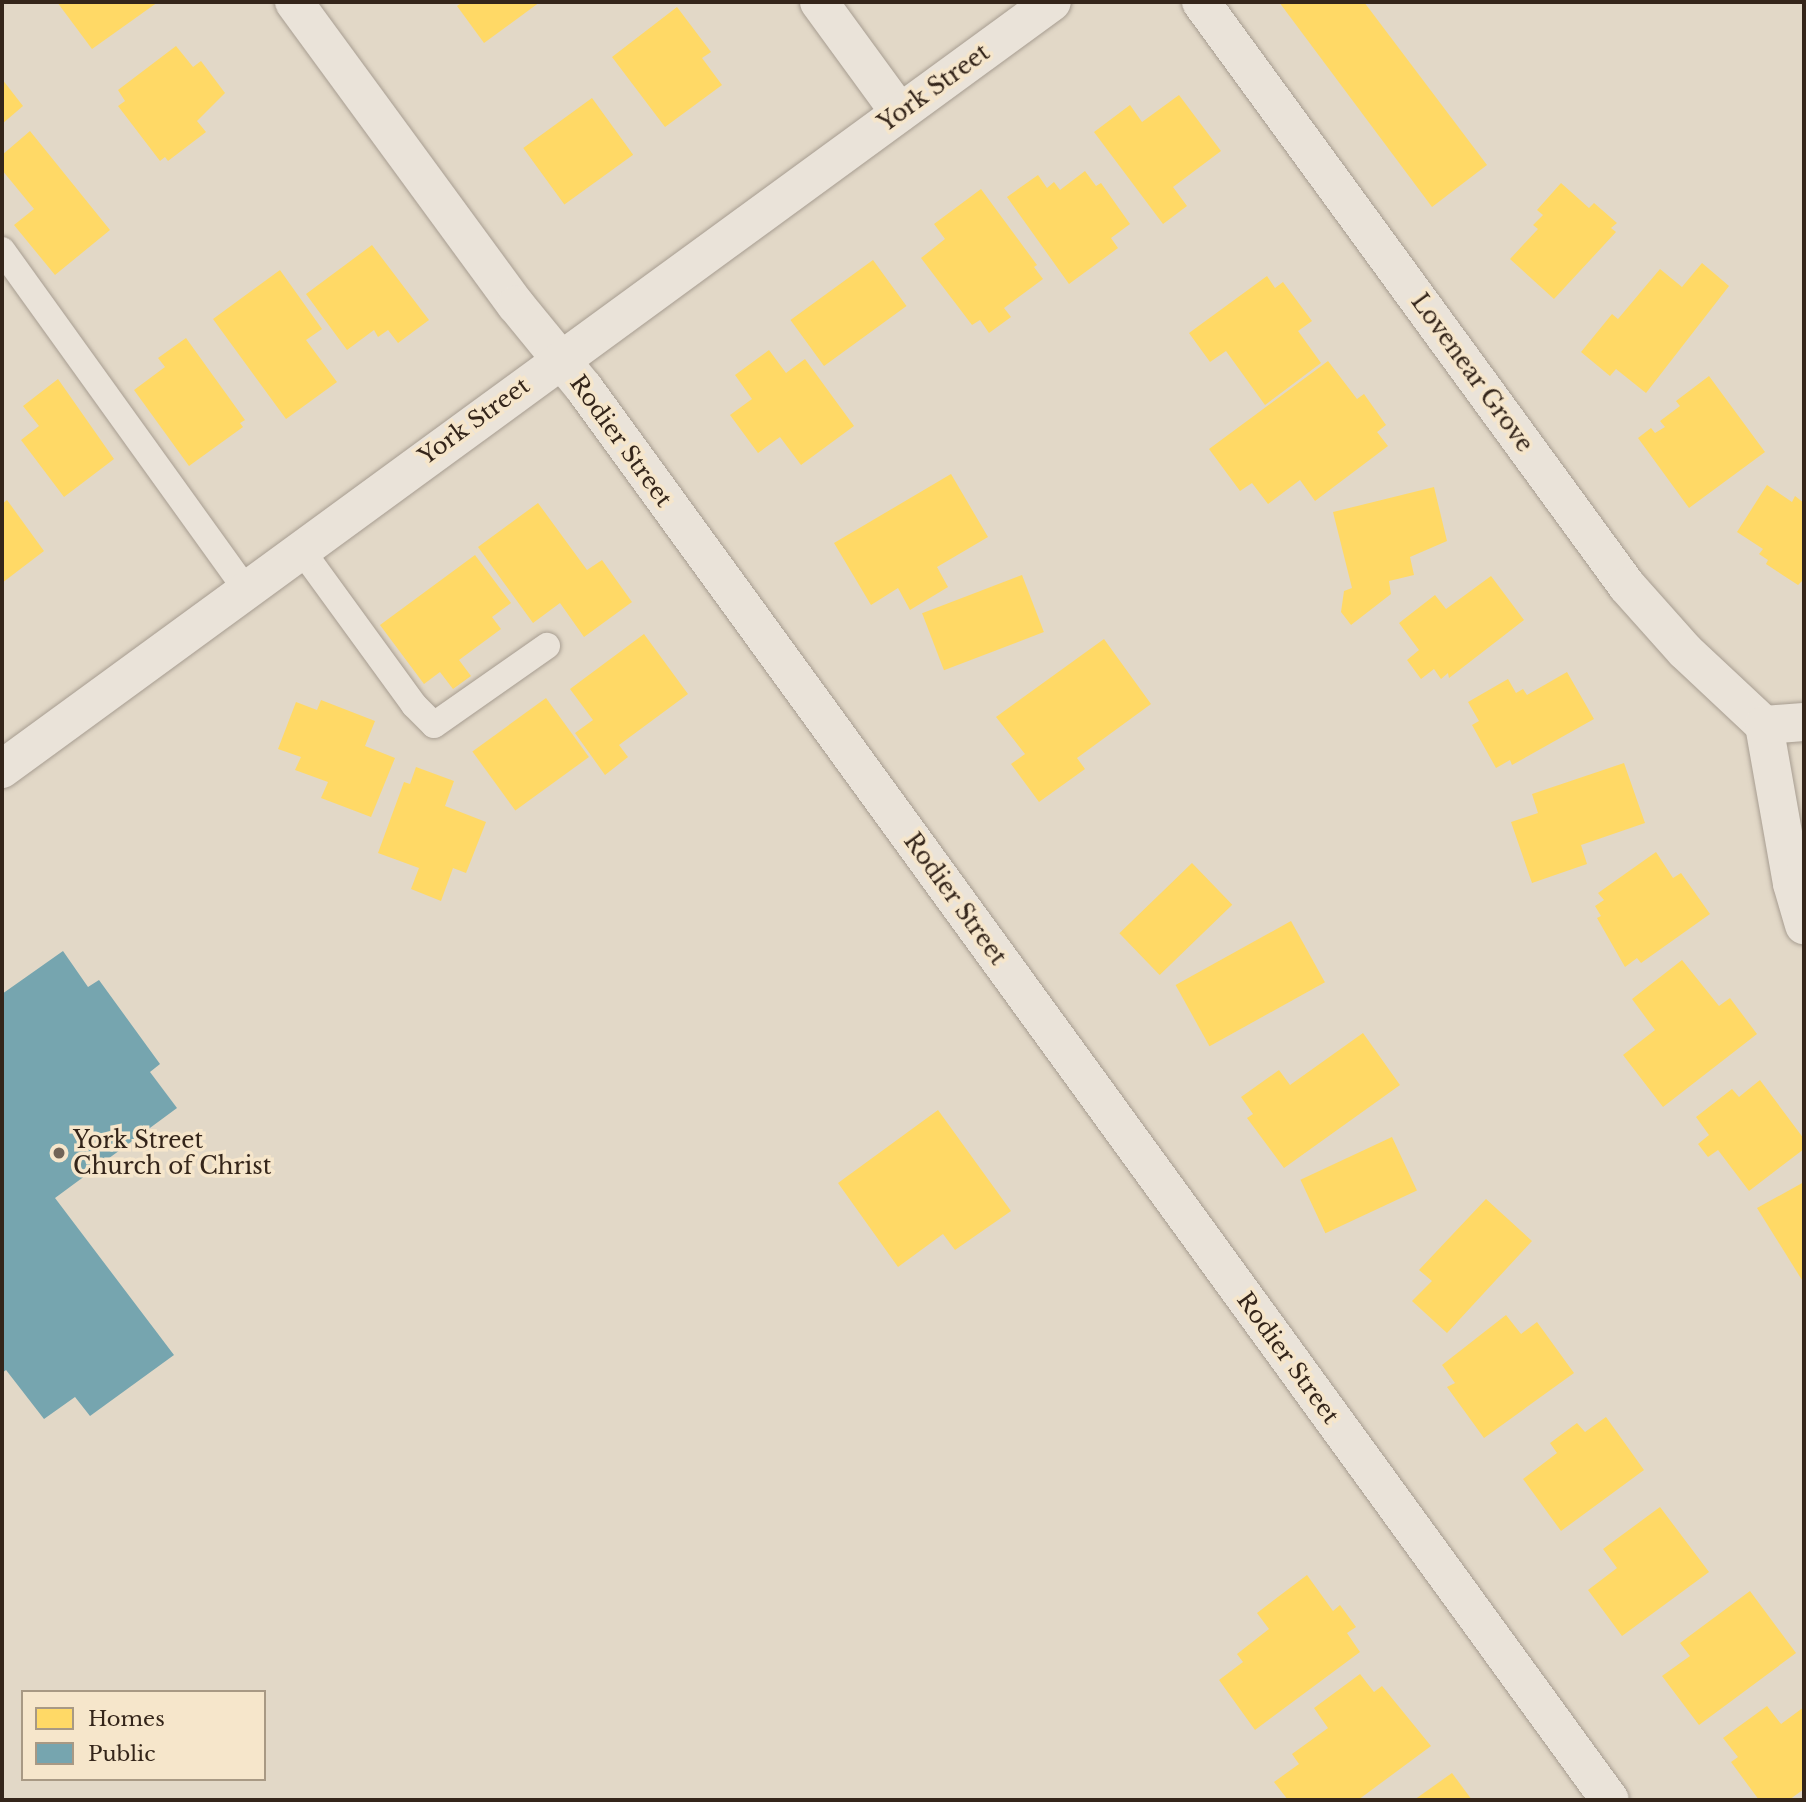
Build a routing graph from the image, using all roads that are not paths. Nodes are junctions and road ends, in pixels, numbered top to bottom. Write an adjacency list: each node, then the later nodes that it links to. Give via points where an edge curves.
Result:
1 (294, 2): 7 (street, Rodier Street, via 516,305)
2 (819, 2): 5 (street)
3 (1052, 2): 5 (street, York Street)
4 (1200, 2): 12 (street, Lovenear Grove, via 1627,586 1685,652)
5 (900, 113): 7 (street, York Street)
6 (2, 250): 9 (lane)
7 (560, 358): 8 (street, York Street); 15 (street, Rodier Street)
8 (300, 548): 9 (street, York Street); 10 (lane, via 414,705 434,725)
9 (246, 589): 13 (street, York Street)
10 (547, 646)
11 (1804, 722): 12 (street)
12 (1764, 725): 14 (street, via 1790,873)
13 (2, 769)
14 (1804, 925)
15 (1610, 1800)

